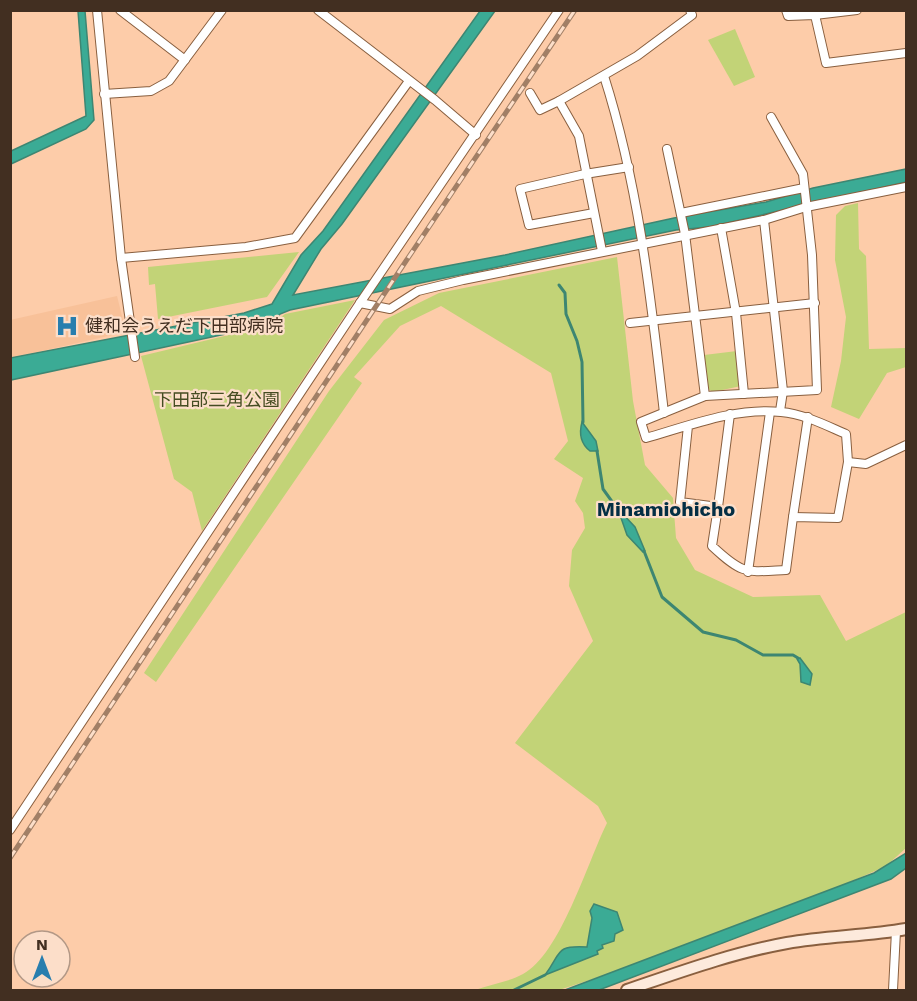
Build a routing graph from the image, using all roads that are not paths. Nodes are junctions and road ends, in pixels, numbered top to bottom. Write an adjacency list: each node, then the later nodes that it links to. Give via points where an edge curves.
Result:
1 (97, 10): 16 (street)
2 (120, 10): 12 (street)
3 (222, 10): 12 (street)
4 (318, 10): 14 (street)
5 (559, 10): 19 (street)
6 (690, 10): 13 (street, via 692,15)
7 (786, 10): 10 (street, via 788,16)
8 (857, 10): 9 (street)
9 (848, 11): 10 (street)
10 (815, 15): 11 (street, via 826,63)
11 (906, 53)
12 (185, 60): 16 (street, via 169,81 151,91)
13 (604, 76): 17 (street); 21 (street)
14 (408, 81): 19 (street); 33 (street, via 295,238 246,247)
15 (530, 93): 17 (street, via 540,110)
16 (104, 94): 33 (street)
17 (559, 101): 22 (street, via 579,136)
18 (771, 117): 24 (street, via 803,174)
19 (476, 135): 34 (street)
20 (667, 149): 27 (street)
21 (629, 167): 22 (street); 31 (street)
22 (585, 174): 26 (street); 26 (street, via 520,189 529,225)
23 (906, 187): 25 (street)
24 (804, 188): 25 (street); 27 (street)
25 (806, 207): 28 (street); 35 (street)
26 (594, 213): 32 (street)
27 (681, 213): 30 (street)
28 (764, 219): 29 (street); 36 (street)
29 (721, 228): 30 (street); 37 (street)
30 (685, 234): 31 (street); 38 (street)
31 (644, 243): 32 (street); 39 (street)
32 (602, 251): 34 (street, via 417,291 390,309)
33 (121, 258): 41 (street)
34 (360, 303): 56 (street)
35 (815, 303): 36 (street); 42 (street, via 817,390)
36 (774, 307): 37 (street); 42 (street)
37 (736, 313): 38 (street); 43 (street)
38 (696, 317): 39 (street); 44 (street)
39 (654, 321): 40 (street); 47 (street)
40 (630, 323)
41 (135, 357)
42 (783, 391): 43 (street); 45 (street)
43 (744, 394): 44 (street)
44 (705, 396): 47 (street)
45 (780, 411): 46 (street); 49 (street)
46 (770, 412): 48 (street); 55 (street)
47 (664, 413): 50 (street, via 641,422 646,438)
48 (729, 414): 50 (street); 53 (street)
49 (807, 417): 52 (street, via 846,434); 54 (street)
50 (688, 426): 53 (street, via 680,502)
51 (906, 445): 52 (street, via 866,464)
52 (848, 462): 54 (street, via 838,518)
53 (718, 507): 55 (street, via 712,546 736,568)
54 (793, 517): 55 (street, via 786,570)
55 (748, 572)
56 (10, 830)
57 (901, 930): 58 (main road, via 766,947 707,962); 59 (street)
58 (627, 990)
59 (893, 990)

